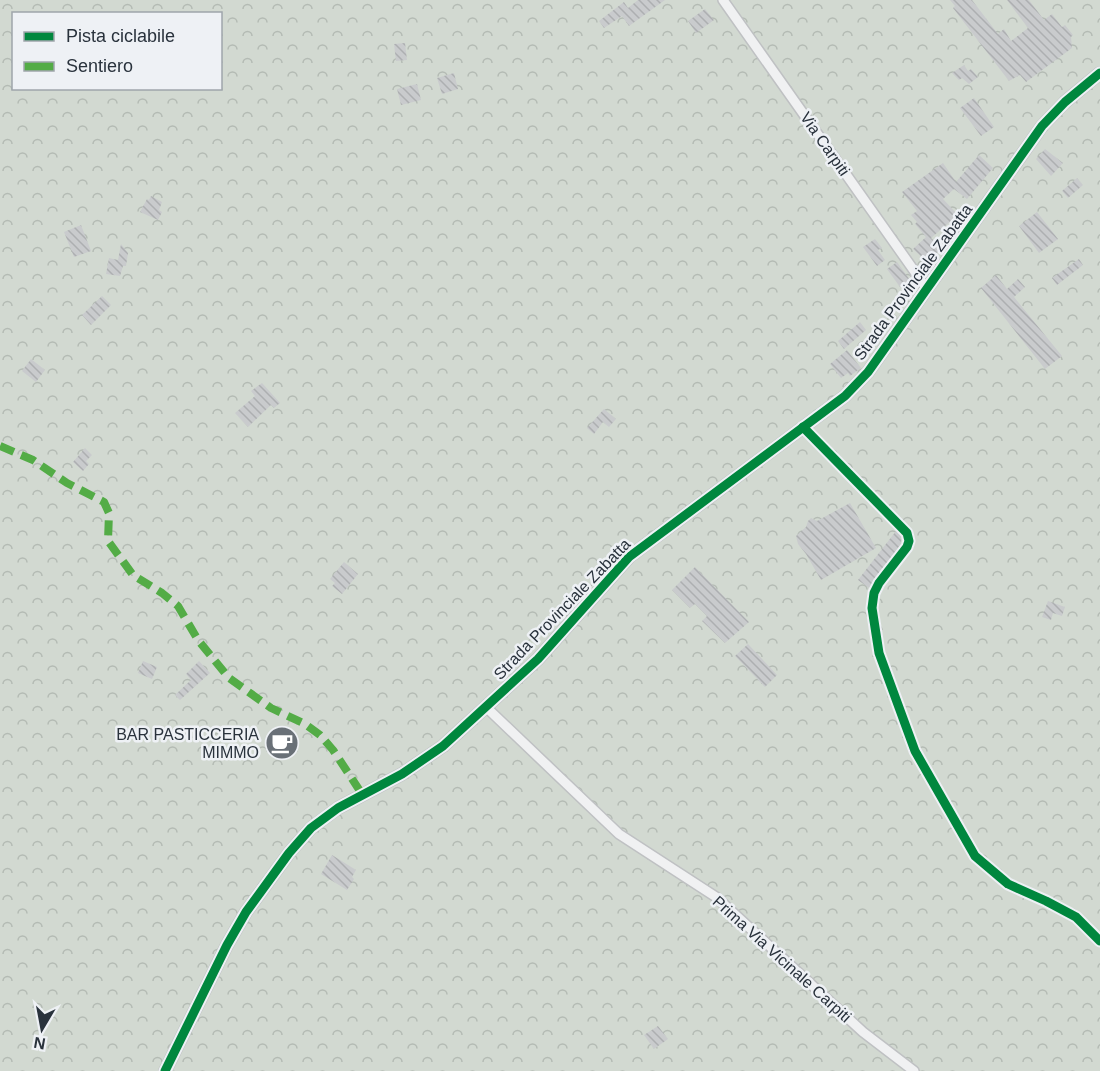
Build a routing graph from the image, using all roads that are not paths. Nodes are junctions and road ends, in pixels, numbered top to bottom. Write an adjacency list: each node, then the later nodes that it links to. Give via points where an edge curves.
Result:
1 (723, 0): 3 (street, Via Carpiti)
2 (1100, 73): 3 (street, Strada Provinciale Zabatta, via 1042,126)
3 (927, 289): 4 (street, Strada Provinciale Zabatta, via 868,372 845,396)
4 (803, 427): 5 (street, Strada Provinciale Zabatta, via 629,557); 6 (street, via 907,533 907,547 874,593 873,624 879,653 915,751 975,856 1008,884 1076,917)
5 (487, 708): 7 (street, Strada Provinciale Zabatta, via 423,761 338,808 299,841 235,930); 8 (street, Prima Via Vicinale Carpiti, via 619,834 716,897 863,1032)
6 (1100, 941)
7 (165, 1071)
8 (914, 1071)

